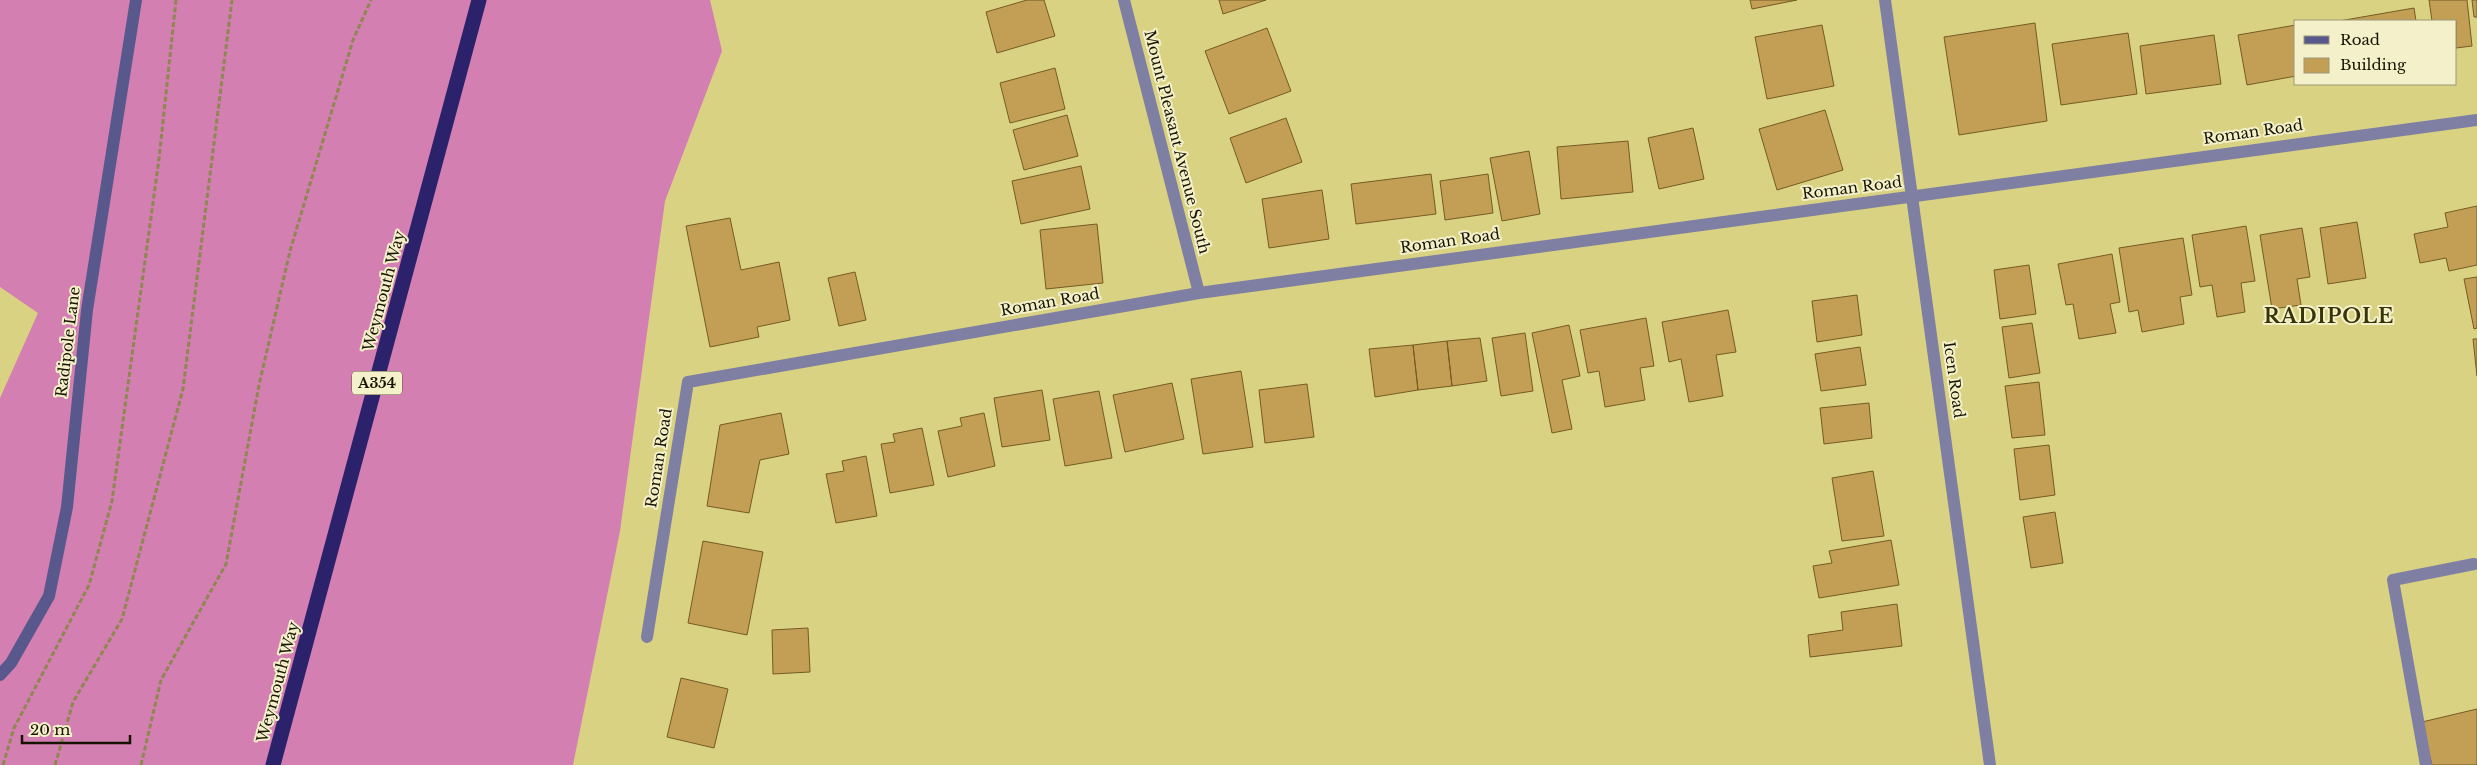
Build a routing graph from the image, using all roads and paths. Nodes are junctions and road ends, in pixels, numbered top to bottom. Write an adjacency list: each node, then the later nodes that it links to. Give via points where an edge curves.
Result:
1 (136, 0): 13 (street, Radipole Lane, via 87,310 67,507 49,596 11,663)
2 (176, 0): 14 (path, via 159,158 112,501 89,585 14,728)
3 (232, 0): 15 (path, via 183,389 122,619 73,702)
4 (370, 0): 16 (path, via 353,40 290,251 259,386 226,564 161,680)
5 (479, 0): 17 (highway, Weymouth Way / A354)
6 (1124, 0): 10 (street, Mount Pleasant Avenue South)
7 (1885, 0): 9 (street, Icen Road)
8 (2477, 120): 9 (street, Roman Road)
9 (1912, 196): 10 (street, Roman Road); 18 (street, Icen Road)
10 (1199, 293): 12 (street, Roman Road, via 688,382)
11 (2474, 564): 19 (street, via 2393,580)
12 (647, 637)
13 (0, 675)
14 (3, 765)
15 (55, 765)
16 (140, 765)
17 (273, 765)
18 (1990, 765)
19 (2426, 765)

